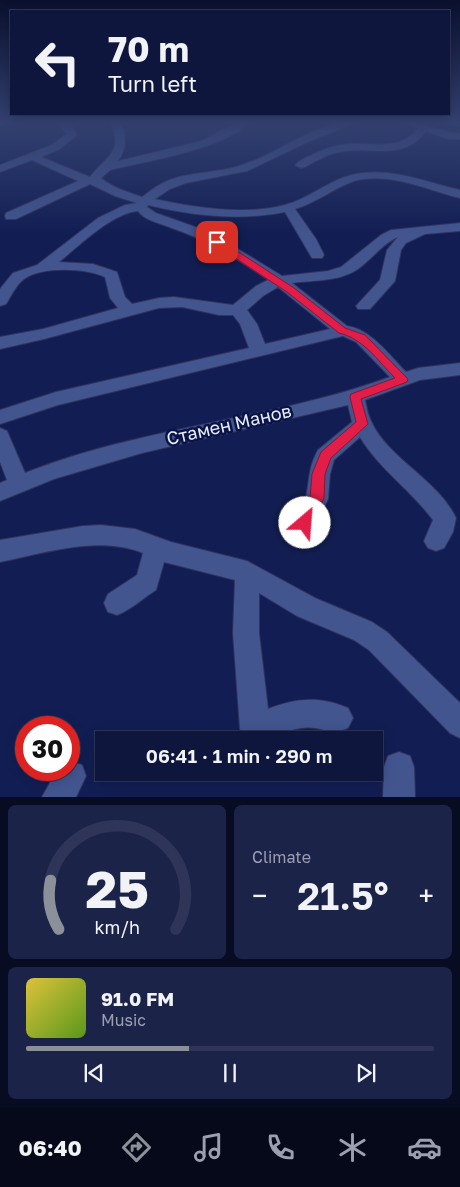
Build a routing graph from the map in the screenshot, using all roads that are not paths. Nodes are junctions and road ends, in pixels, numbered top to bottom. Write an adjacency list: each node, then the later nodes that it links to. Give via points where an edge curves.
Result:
1 (25, 159): 9 (street)
2 (41, 159): 10 (street)
3 (113, 159): 8 (street)
4 (140, 159): 8 (street)
5 (264, 159): 12 (street, via 243,169 176,182 149,196)
6 (311, 159): 7 (street)
7 (301, 165)
8 (104, 168): 10 (street)
9 (0, 169)
10 (93, 181): 12 (street); 14 (street)
11 (460, 194): 13 (street, via 403,178 366,176 349,180 313,200)
12 (142, 204): 13 (street, via 228,213); 18 (street, via 103,221); 19 (street, via 145,212 217,242)
13 (288, 208): 17 (street)
14 (11, 216)
15 (460, 227): 16 (street)
16 (427, 230): 19 (street, via 392,234 363,260 345,270); 21 (street, via 401,240 395,248 389,277)
17 (317, 256)
18 (42, 268): 20 (street, via 21,274); 22 (street, via 82,267 108,271 114,279 118,298)
19 (278, 282): 23 (street, via 265,287); 24 (street)
20 (0, 301)
21 (364, 306)
22 (129, 310): 23 (street, via 175,302); 25 (street)
23 (236, 310): 26 (street, via 249,325)
24 (343, 331): 26 (street); 28 (street, via 362,338)
25 (0, 343)
26 (259, 352): 30 (street, via 56,399)
27 (460, 369): 28 (street, Стамен Манов)
28 (403, 379): 29 (street, Стамен Манов)
29 (355, 397): 31 (street); 33 (street, Стамен Манов, via 142,445 74,464)
30 (0, 417)
31 (362, 424): 34 (street, via 325,456 318,474 317,498); 35 (street, via 374,445 428,496 445,518)
32 (0, 436): 33 (street)
33 (9, 488)
34 (305, 523)
35 (436, 541)
36 (156, 548): 37 (street, via 135,539 101,535); 38 (street); 39 (street, via 147,582)
37 (0, 551)
38 (247, 572): 40 (street, via 246,633 255,729 303,712); 41 (street, via 306,607 363,631 378,641)
39 (117, 603)
40 (338, 718)
41 (460, 723)
42 (399, 767): 43 (street)
43 (399, 797)

